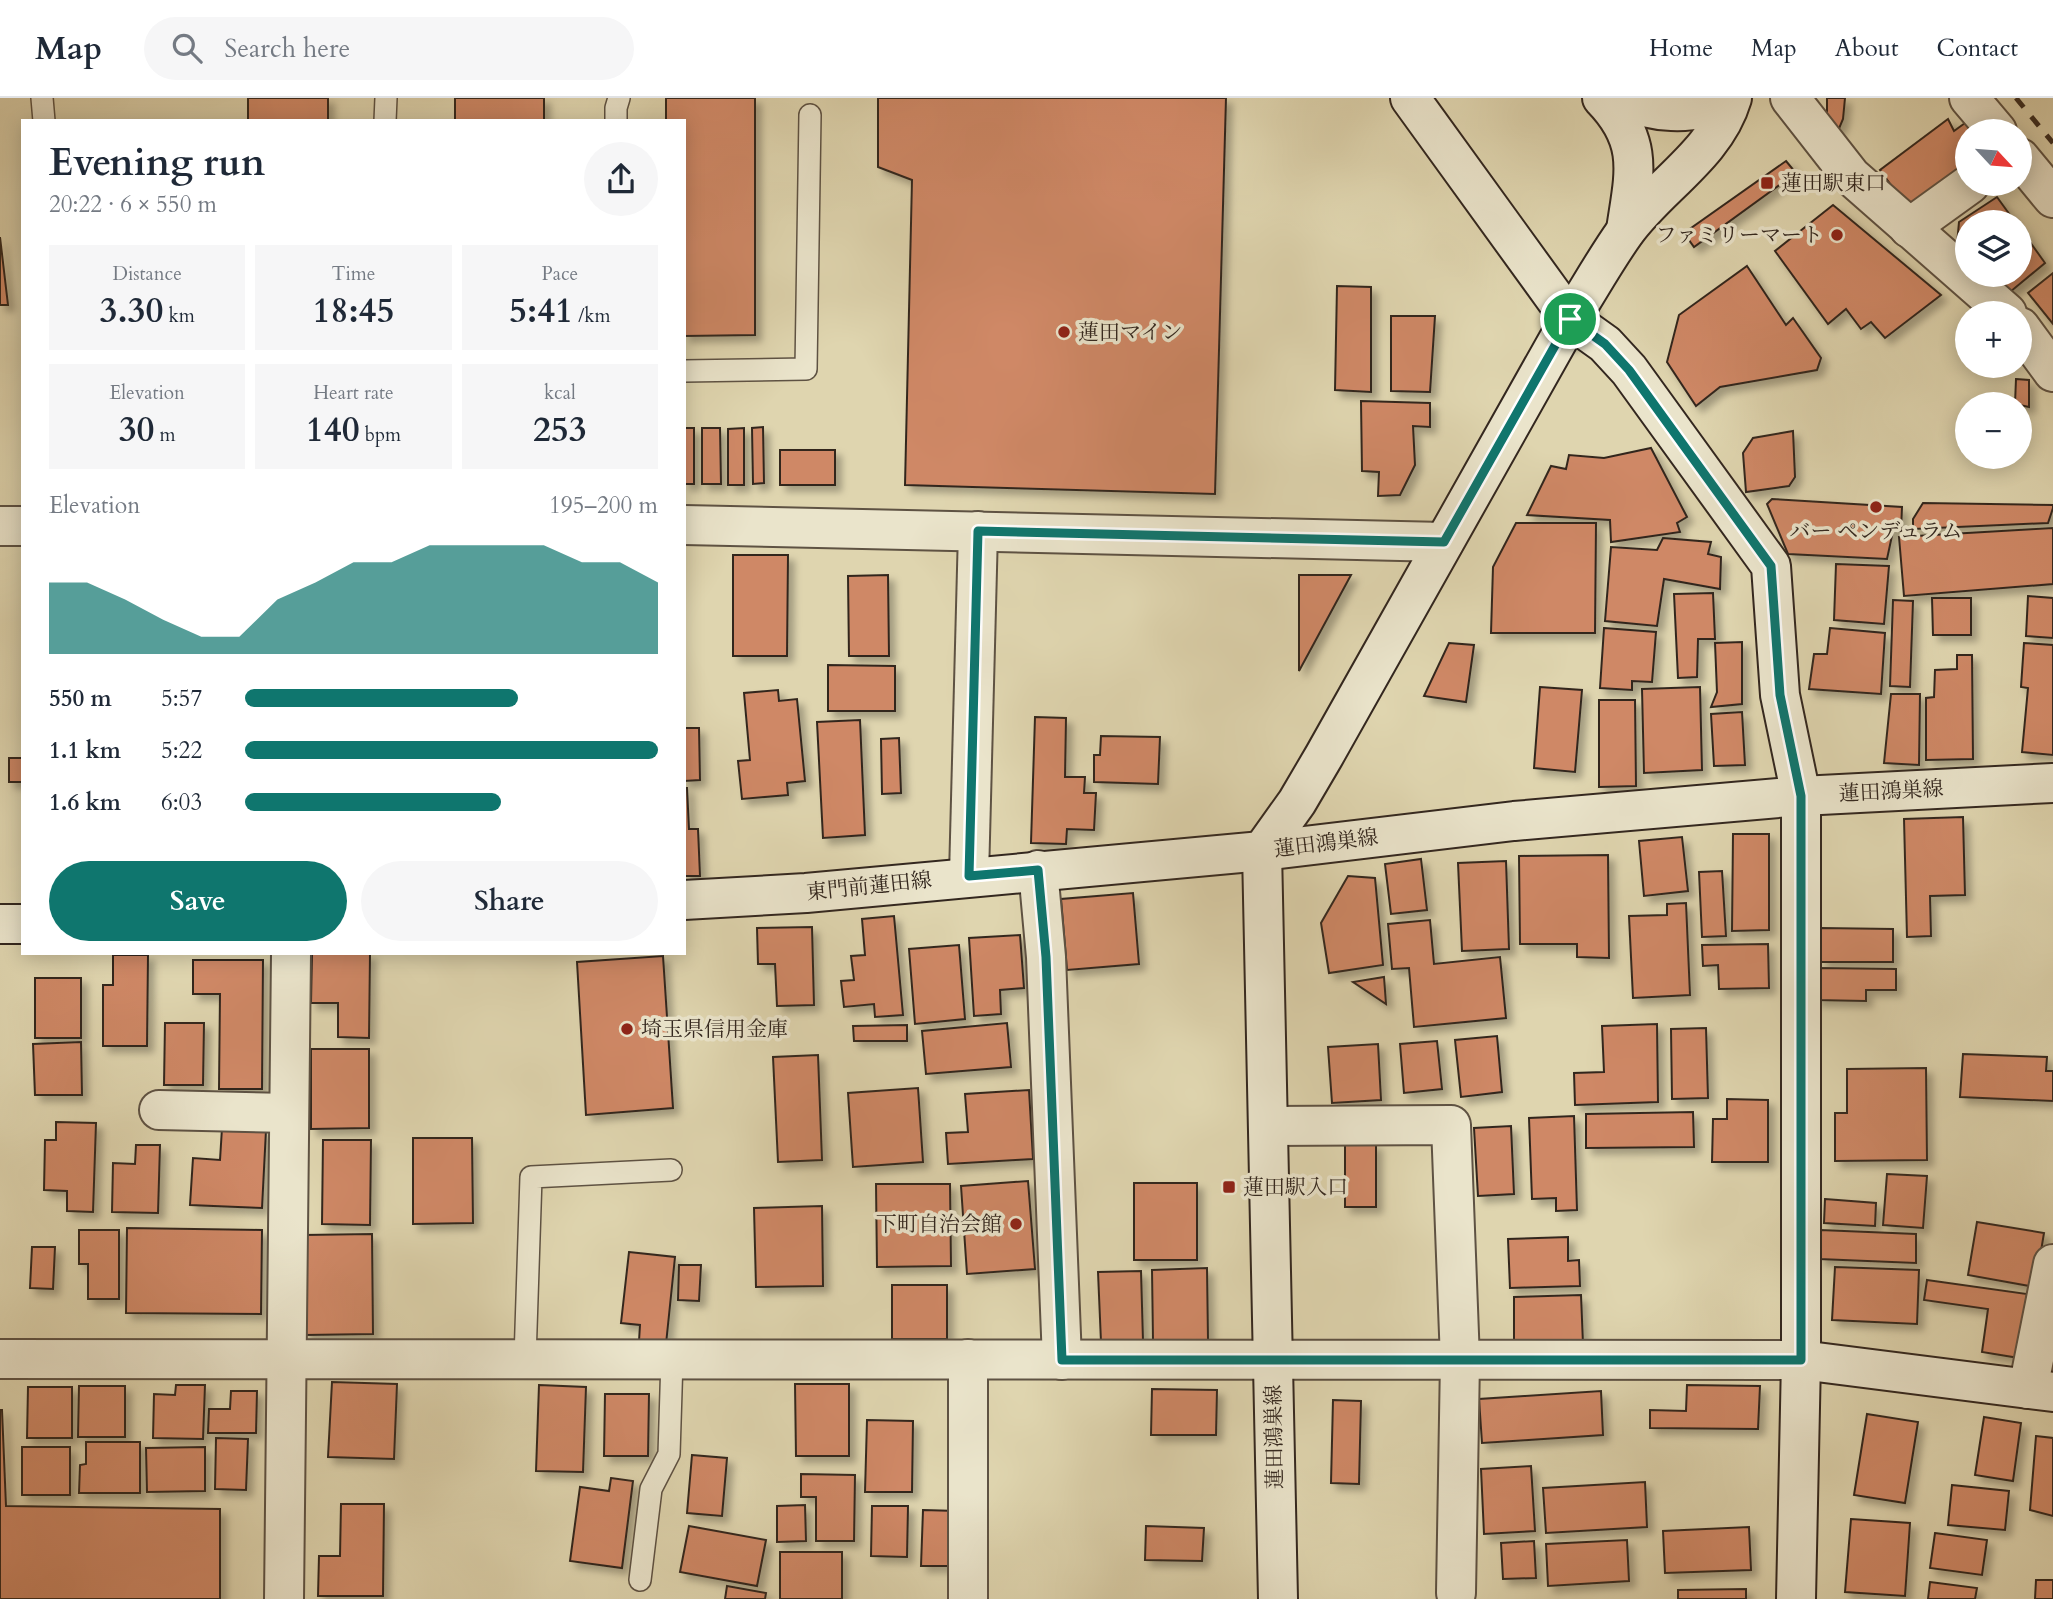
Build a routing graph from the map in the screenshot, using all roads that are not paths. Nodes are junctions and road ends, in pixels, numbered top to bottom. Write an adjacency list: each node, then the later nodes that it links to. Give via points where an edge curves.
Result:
1 (42, 98): 12 (lane)
2 (386, 98): 13 (lane)
3 (619, 98): 14 (lane)
4 (1410, 98): 22 (street)
5 (1602, 98): 20 (street, via 1629,138 1635,167)
6 (1619, 98): 7 (street, via 1656,111 1680,111 1710,107)
7 (1722, 98)
8 (1732, 98): 20 (street, via 1718,130)
9 (1790, 98): 19 (street, via 1851,176)
10 (1969, 98): 15 (street)
11 (810, 115): 24 (lane, via 806,369)
12 (44, 119)
13 (385, 119)
14 (616, 119)
15 (1987, 119)
16 (2032, 173): 18 (street)
17 (1955, 195): 19 (street)
18 (2053, 198)
19 (1909, 228): 21 (street)
20 (1626, 230): 22 (street)
21 (1993, 301)
22 (1570, 319): 30 (street); 32 (street, via 1605,344 1629,370 1771,566 1780,695)
23 (2032, 343): 25 (street)
24 (686, 371)
25 (2053, 372)
26 (686, 525): 29 (street)
27 (0, 526): 28 (street)
28 (21, 526)
29 (978, 531): 30 (street); 35 (street)
30 (1444, 542): 33 (street, via 1297,802)
31 (2053, 783): 32 (street, 蓮田鴻巣線)
32 (1801, 796): 33 (street, 蓮田鴻巣線, via 1514,821); 53 (street)
33 (1262, 851): 34 (street, 東門前蓮田線); 42 (street, 蓮田鴻巣線)
34 (1038, 870): 35 (street, 東門前蓮田線); 50 (street, via 1046,957)
35 (969, 876): 36 (street, 東門前蓮田線)
36 (686, 900)
37 (0, 924): 38 (street)
38 (21, 924)
39 (291, 955): 41 (street)
40 (159, 1110): 41 (street)
41 (289, 1113): 45 (street)
42 (1269, 1126): 51 (street, 蓮田鴻巣線); 52 (street, via 1451,1125)
43 (671, 1170): 47 (lane, via 531,1177)
44 (2053, 1264): 54 (street)
45 (286, 1358): 46 (street); 47 (street); 57 (street)
46 (0, 1359)
47 (524, 1359): 48 (street)
48 (672, 1359): 49 (street); 55 (lane, via 670,1454 651,1489)
49 (968, 1359): 50 (street); 58 (street)
50 (1062, 1360): 51 (street)
51 (1272, 1360): 52 (street); 59 (street, 蓮田鴻巣線)
52 (1460, 1360): 53 (street); 56 (street)
53 (1801, 1360): 54 (street); 60 (street)
54 (2041, 1391)
55 (640, 1580)
56 (1456, 1594)
57 (284, 1599)
58 (968, 1599)
59 (1278, 1599)
60 (1796, 1599)

